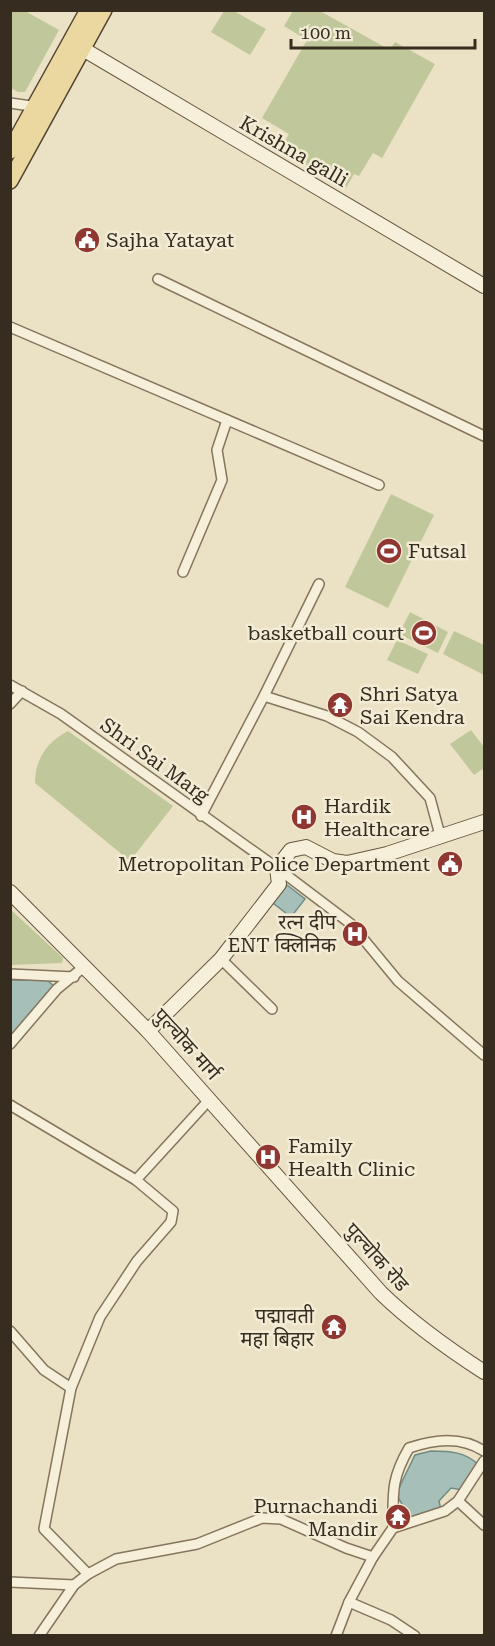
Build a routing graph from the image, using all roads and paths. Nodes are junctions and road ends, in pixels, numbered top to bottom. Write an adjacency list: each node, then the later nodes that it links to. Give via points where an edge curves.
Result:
1 (88, 10): 5 (main road)
2 (104, 10): 3 (main road)
3 (83, 49): 6 (main road); 10 (street, Krishna galli)
4 (10, 103): 5 (street)
5 (35, 106): 6 (street); 7 (main road)
6 (50, 109): 8 (main road)
7 (10, 151)
8 (10, 181)
9 (158, 279): 13 (street)
10 (484, 286)
11 (10, 327): 12 (street)
12 (227, 420): 14 (street); 15 (street, via 218,450 222,480)
13 (484, 436)
14 (378, 485)
15 (183, 572)
16 (319, 584): 19 (street)
17 (10, 685): 18 (street, Shri Sai Marg)
18 (22, 690): 20 (street); 21 (street, Shri Sai Marg)
19 (264, 696): 21 (street); 23 (street, via 327,716 358,732 392,757 430,798)
20 (10, 704)
21 (201, 816): 24 (street, Shri Sai Marg)
22 (484, 822): 23 (street)
23 (440, 835): 24 (street, via 347,863 333,861 306,847 296,848 285,855)
24 (277, 868): 26 (street, via 279,884); 33 (street, Shri Sai Marg, via 351,924 398,981)
25 (10, 892): 27 (street, पुल्चोक मार्ग)
26 (221, 958): 30 (street); 31 (street)
27 (85, 966): 29 (street); 31 (street, पुल्चोक मार्ग)
28 (10, 974): 29 (street)
29 (74, 977): 32 (street, via 57,989)
30 (272, 1009)
31 (148, 1031): 34 (street, पुल्चोक मार्ग)
32 (10, 1044)
33 (484, 1055)
34 (209, 1100): 36 (street, पुल्चोक मार्ग); 37 (street)
35 (10, 1105): 37 (street)
36 (256, 1151): 39 (street, पुल्चोक रोड, via 371,1283 442,1345)
37 (136, 1180): 40 (street, via 173,1211 173,1216 100,1317)
38 (10, 1331): 40 (street, via 44,1370)
39 (484, 1372)
40 (71, 1388): 47 (street, via 44,1529)
41 (484, 1451): 45 (street, via 462,1440 426,1442 409,1448 394,1476)
42 (484, 1461): 43 (street)
43 (458, 1501): 44 (street); 45 (street, via 445,1511)
44 (484, 1526)
45 (393, 1528): 46 (street)
46 (373, 1557): 47 (street, via 281,1519 262,1518 197,1544 116,1559); 50 (street)
47 (88, 1574): 49 (street)
48 (10, 1582): 49 (street)
49 (74, 1585): 51 (street)
50 (349, 1602): 52 (street); 53 (street)
51 (39, 1635)
52 (336, 1635)
53 (415, 1635)

